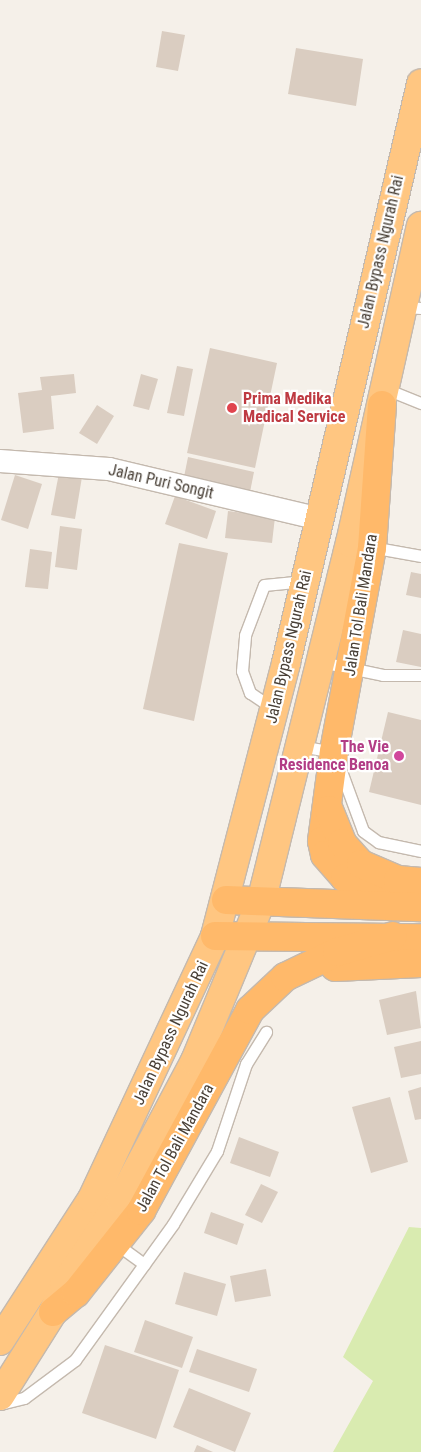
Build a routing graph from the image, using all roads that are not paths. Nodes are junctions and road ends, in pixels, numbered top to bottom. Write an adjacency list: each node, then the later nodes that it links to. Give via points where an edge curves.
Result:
1 (421, 84): 2 (highway, Jalan Bypass Ngurah Rai)
2 (415, 133): 8 (highway, Jalan Bypass Ngurah Rai)
3 (421, 226): 4 (highway, Jalan Bypass Ngurah Rai)
4 (412, 308): 5 (highway, Jalan Bypass Ngurah Rai)
5 (384, 397): 6 (lane); 9 (highway, Jalan Tol Bali Mandara)
6 (421, 402)
7 (0, 461): 8 (street, Jalan Puri Songit, via 109,469)
8 (320, 519): 11 (highway, Jalan Bypass Ngurah Rai)
9 (361, 545): 10 (lane); 12 (highway, Jalan Bypass Ngurah Rai); 13 (highway, Jalan Tol Bali Mandara)
10 (421, 556)
11 (305, 581): 15 (highway, Jalan Bypass Ngurah Rai); 15 (lane, via 264,586 245,635 242,671 250,693)
12 (321, 662): 13 (lane); 16 (highway, Jalan Bypass Ngurah Rai)
13 (351, 670): 14 (lane); 17 (highway, Jalan Tol Bali Mandara)
14 (421, 675)
15 (274, 708): 21 (highway, Jalan Bypass Ngurah Rai)
16 (300, 746): 17 (lane); 22 (highway, Jalan Bypass Ngurah Rai)
17 (334, 752): 18 (highway, Jalan Tol Bali Mandara); 19 (lane, via 363,831 378,842)
18 (327, 804): 20 (highway, Jalan Tol Bali Mandara, via 342,844 361,864 398,880); 23 (highway, Jalan Tol Bali Mandara, via 325,855 345,878)
19 (421, 851)
20 (421, 882)
21 (226, 900): 22 (highway, Jalan Tol Bali Mandara); 26 (highway, Jalan Bypass Ngurah Rai)
22 (261, 902): 23 (highway, Jalan Tol Bali Mandara); 25 (highway, Jalan Bypass Ngurah Rai)
23 (393, 906): 24 (highway, Jalan Tol Bali Mandara)
24 (421, 907)
25 (249, 935): 26 (highway, Jalan Tol Bali Mandara); 27 (highway, Jalan Tol Bali Mandara); 32 (highway, Jalan Bypass Ngurah Rai, via 195,1061 121,1200)
26 (215, 936): 34 (highway, Jalan Bypass Ngurah Rai, via 92,1198)
27 (393, 936): 28 (highway, Jalan Tol Bali Mandara); 30 (highway, Jalan Tol Bali Mandara, via 337,952)
28 (421, 938)
29 (421, 963): 30 (highway, via 360,962)
30 (285, 977): 32 (highway, Jalan Tol Bali Mandara, via 250,1010 141,1211)
31 (266, 1032): 33 (lane, via 246,1064 217,1151)
32 (107, 1239): 33 (lane); 35 (highway, Jalan Tol Bali Mandara, via 76,1293 53,1312)
33 (144, 1264): 36 (lane, via 75,1360 24,1398)
34 (0, 1341)
35 (0, 1396)
36 (0, 1404)

